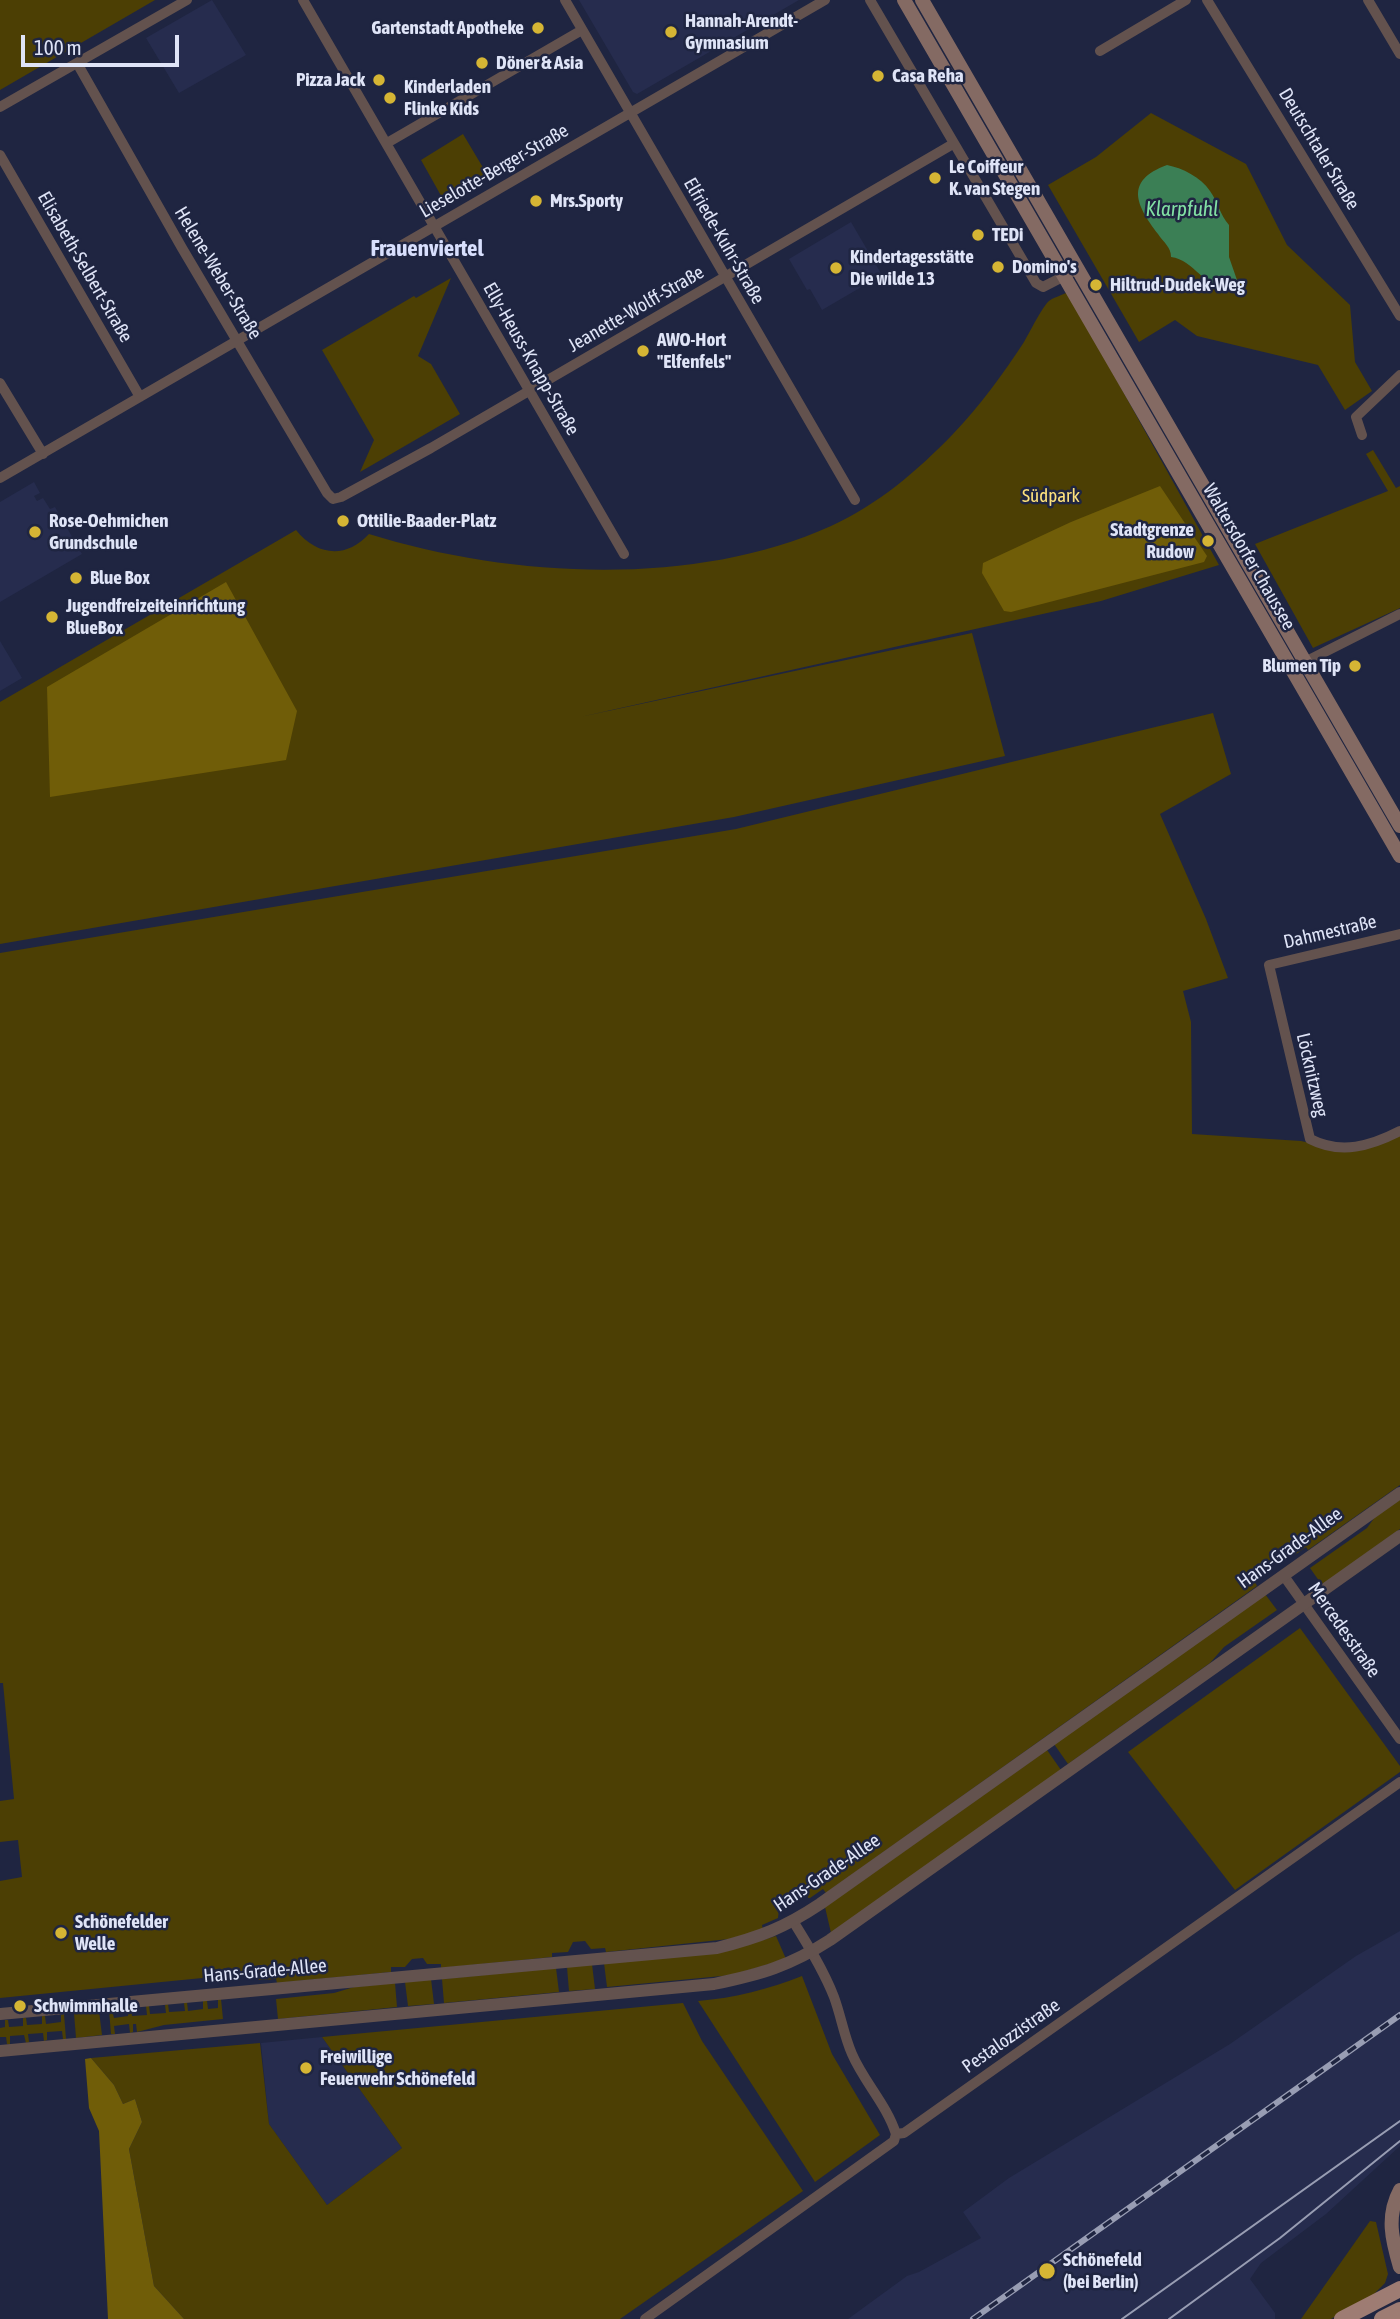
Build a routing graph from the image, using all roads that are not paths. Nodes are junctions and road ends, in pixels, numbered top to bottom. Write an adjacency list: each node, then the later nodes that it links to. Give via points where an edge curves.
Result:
1 (187, 0): 14 (street)
2 (303, 0): 17 (street, Elly-Heuss-Knapp-Straße)
3 (565, 0): 11 (street, Elfriede-Kuhr-Straße)
4 (825, 0): 16 (street, Lieselotte-Berger-Straße)
5 (870, 0): 18 (street)
6 (904, 0): 21 (main road, Waltersdorfer Chaussee)
7 (922, 0): 21 (main road, Waltersdorfer Chaussee)
8 (1186, 0): 12 (street)
9 (1207, 0): 23 (street, Deutschtaler Straße)
10 (1368, 0): 13 (street)
11 (582, 30): 16 (street, Elfriede-Kuhr-Straße); 17 (street)
12 (1100, 51)
13 (1400, 54)
14 (77, 63): 15 (street); 24 (street, Helene-Weber-Straße)
15 (0, 107)
16 (630, 113): 20 (street, Lieselotte-Berger-Straße); 22 (street, Elfriede-Kuhr-Straße)
17 (387, 143): 20 (street, Elly-Heuss-Knapp-Straße)
18 (953, 144): 21 (street, via 1036,284 1043,286); 22 (street, Jeanette-Wolff-Straße)
19 (0, 155): 28 (street, Elisabeth-Selbert-Straße)
20 (435, 226): 24 (street, Lieselotte-Berger-Straße); 27 (street, Elly-Heuss-Knapp-Straße)
21 (1072, 272): 36 (main road, Waltersdorfer Chaussee)
22 (725, 278): 27 (street, Jeanette-Wolff-Straße); 33 (street, Elfriede-Kuhr-Straße)
23 (1400, 316)
24 (238, 341): 28 (street, Lieselotte-Berger-Straße); 32 (street, Helene-Weber-Straße)
25 (1400, 375): 29 (street, via 1356,417)
26 (0, 383): 30 (street)
27 (529, 390): 32 (street, Jeanette-Wolff-Straße); 34 (street, Elly-Heuss-Knapp-Straße)
28 (140, 397): 30 (street, Lieselotte-Berger-Straße)
29 (1362, 435)
30 (43, 454): 31 (street, Lieselotte-Berger-Straße)
31 (0, 478)
32 (332, 499)
33 (855, 500)
34 (624, 554)
35 (1400, 614): 36 (street)
36 (1298, 665): 37 (main road, Waltersdorfer Chaussee); 38 (main road, Waltersdorfer Chaussee)
37 (1400, 826)
38 (1400, 856)
39 (1400, 934): 40 (street, Dahmestraße)
40 (1269, 965): 41 (street, Löcknitzweg, via 1310,1139 1359,1148)
41 (1400, 1131)
42 (1400, 1493): 44 (street, Hans-Grade-Allee)
43 (1400, 1536): 45 (street)
44 (1284, 1576): 45 (street, Mercedesstraße); 48 (street, Hans-Grade-Allee)
45 (1305, 1603): 46 (street, Mercedesstraße); 49 (street)
46 (1400, 1739)
47 (1400, 1782): 52 (street, Pestalozzistraße, via 904,2133)
48 (793, 1922): 49 (street); 50 (street, Hans-Grade-Allee, via 717,1948)
49 (812, 1952): 51 (street, via 764,1974 714,1984); 52 (street, via 833,1995 851,2053)
50 (0, 2014)
51 (0, 2051)
52 (896, 2133): 57 (street, Pestalozzistraße, via 894,2141)
53 (1400, 2190): 54 (main road, via 1391,2226)
54 (1400, 2267)
55 (1400, 2289): 58 (main road)
56 (1400, 2310): 59 (main road)
57 (645, 2319)
58 (1342, 2319)
59 (1382, 2319)

